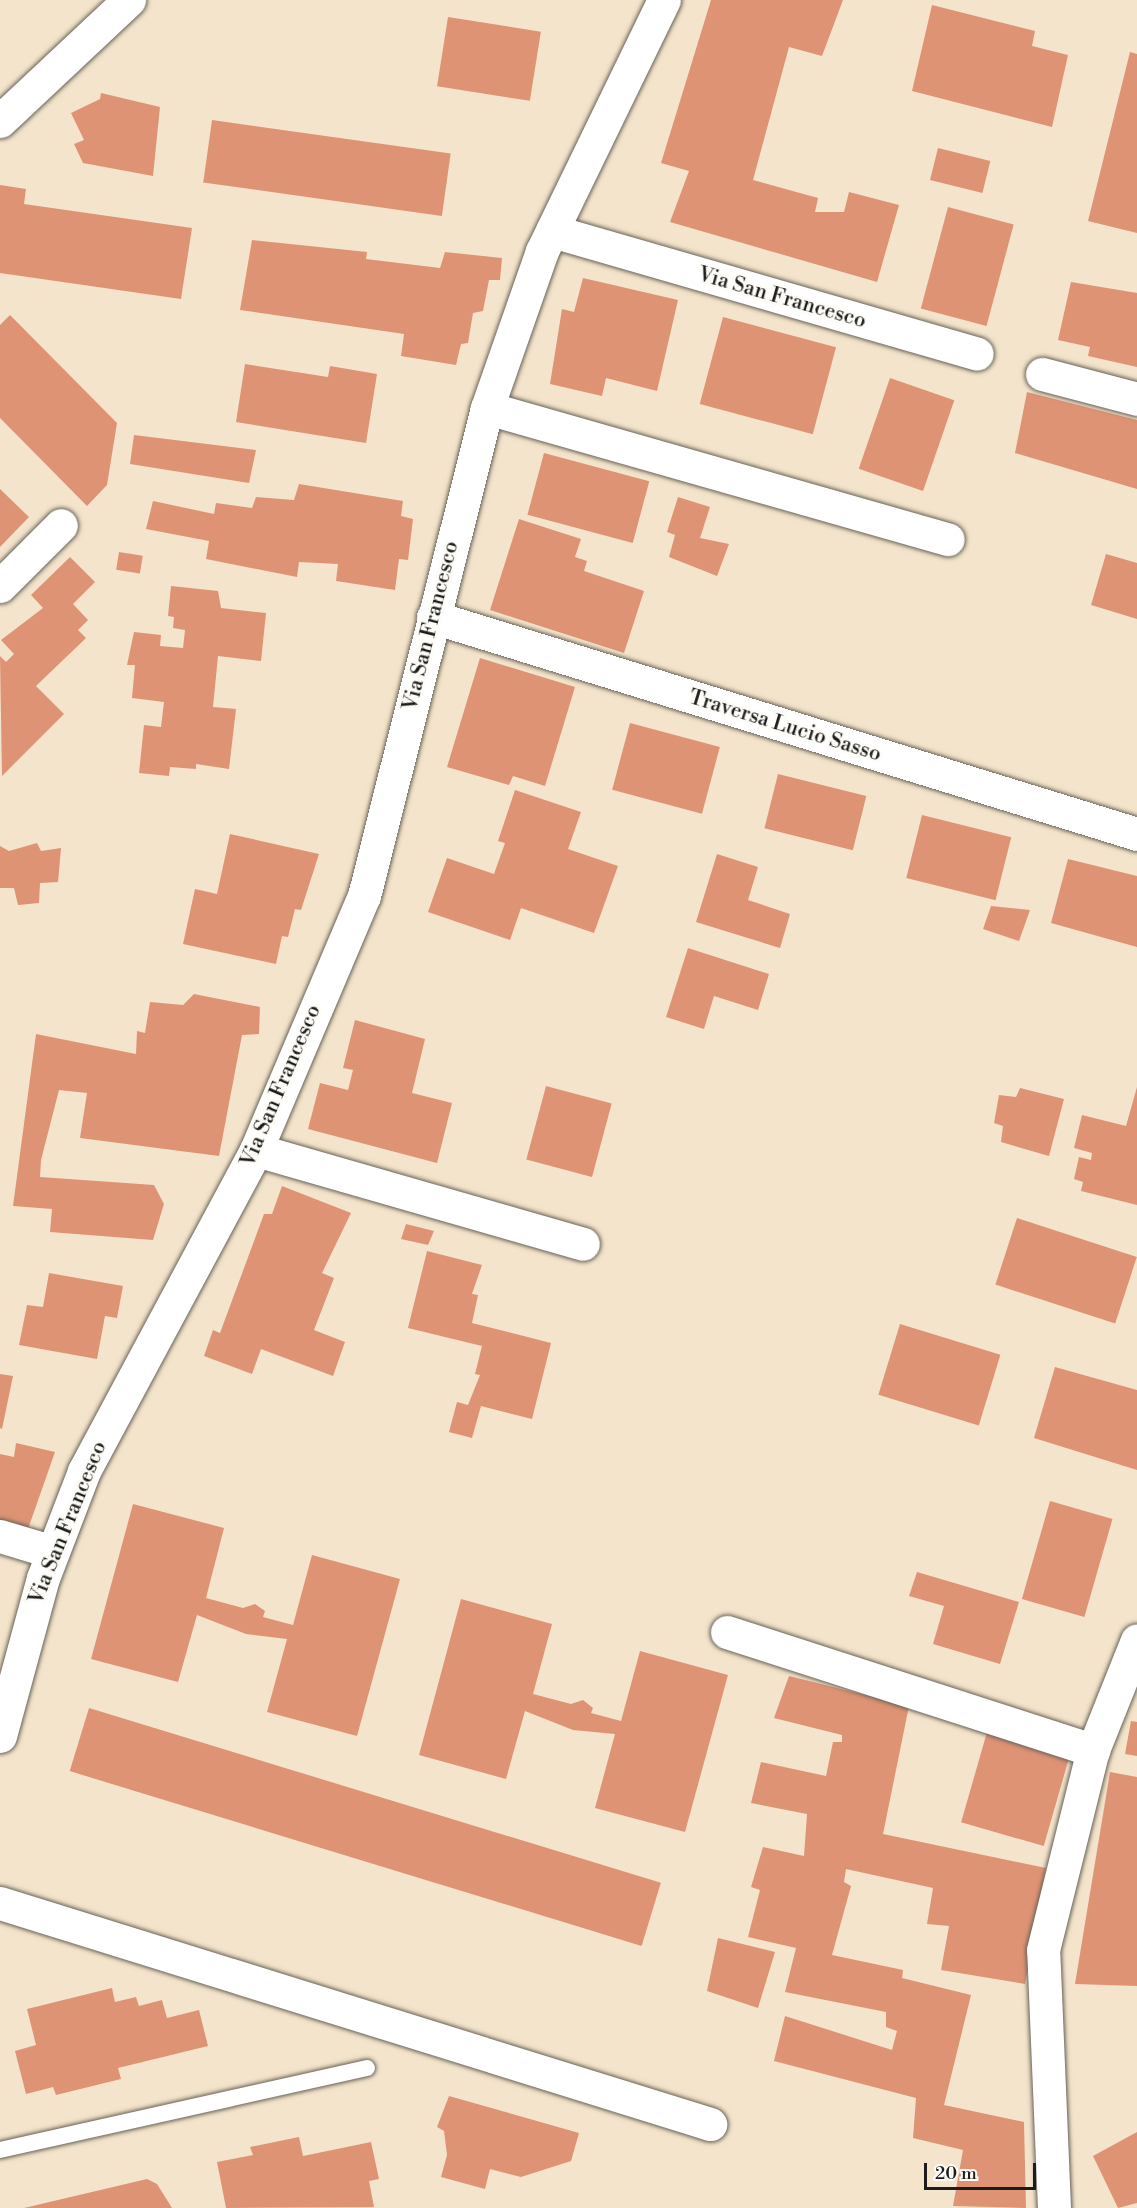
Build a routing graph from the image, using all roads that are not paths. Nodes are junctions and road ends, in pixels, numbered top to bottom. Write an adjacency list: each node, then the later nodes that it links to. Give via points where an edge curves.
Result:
1 (129, 0): 3 (street)
2 (664, 0): 4 (street, Via San Francesco)
3 (0, 122)
4 (552, 231): 5 (street, Via San Francesco); 8 (street, Via San Francesco)
5 (977, 354)
6 (1042, 374): 7 (street)
7 (1137, 399)
8 (487, 408): 10 (street); 12 (street, Via San Francesco)
9 (61, 525): 11 (street)
10 (948, 539)
11 (0, 586)
12 (434, 617): 13 (street, Traversa Lucio Sasso); 14 (street, Via San Francesco, via 364,896)
13 (1137, 834)
14 (256, 1150): 15 (street); 17 (street, Via San Francesco, via 84,1471)
15 (583, 1244)
16 (0, 1536): 17 (street)
17 (52, 1552): 20 (street, Via San Francesco)
18 (727, 1632): 21 (street)
19 (1137, 1640): 21 (street)
20 (0, 1736)
21 (1093, 1750): 26 (street, via 1043,1950)
22 (0, 1903): 24 (street)
23 (367, 2068): 25 (lane)
24 (710, 2124)
25 (0, 2150)
26 (1054, 2208)

